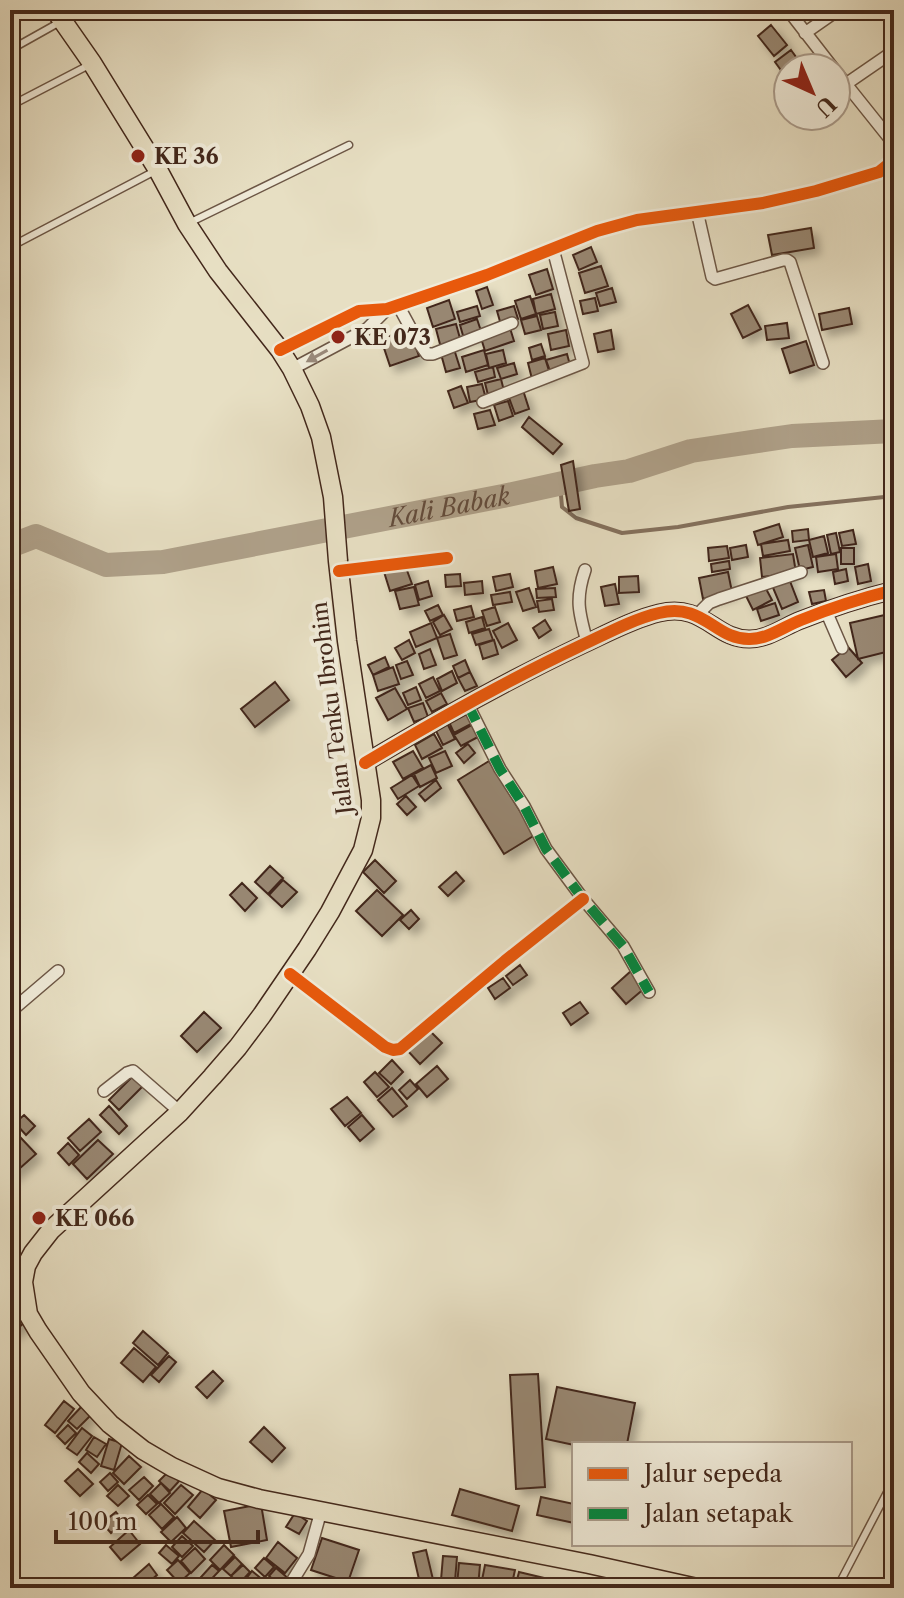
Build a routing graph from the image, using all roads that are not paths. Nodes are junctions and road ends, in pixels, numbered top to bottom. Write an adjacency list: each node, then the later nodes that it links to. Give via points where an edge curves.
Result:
1 (788, 10): 4 (street)
2 (838, 10): 4 (street)
3 (59, 15): 5 (lane); 8 (main road, Jalan Tenku Ibrohim)
4 (805, 33): 7 (street)
5 (10, 50)
6 (894, 51): 9 (street)
7 (820, 52)
8 (92, 63): 11 (lane); 15 (main road, Jalan Tenku Ibrohim)
9 (852, 80)
10 (852, 92): 12 (street)
11 (10, 106)
12 (894, 144)
13 (349, 145): 17 (lane)
14 (894, 160): 16 (street, via 879,172 816,191)
15 (158, 170): 17 (main road, Jalan Tenku Ibrohim); 18 (lane)
16 (697, 211): 19 (street, via 616,225); 23 (street, via 715,279 790,262)
17 (187, 224): 22 (main road, Jalan Tenku Ibrohim)
18 (10, 247)
19 (553, 249): 20 (street); 25 (street, via 583,363)
20 (392, 307): 21 (street, via 427,354); 22 (street, via 359,311); 24 (street, one-way to 24, via 367,329)
21 (512, 323)
22 (280, 350): 24 (main road, Jalan Tenku Ibrohim)
23 (823, 363)
24 (292, 369): 27 (main road, Jalan Tenku Ibrohim, via 321,437 333,497)
25 (483, 402)
26 (447, 558): 27 (street)
27 (338, 566): 36 (main road, Jalan Tenku Ibrohim)
28 (585, 570): 33 (street, via 577,599)
29 (801, 572): 32 (street, via 709,603)
30 (894, 590): 31 (street)
31 (826, 611): 32 (street, via 750,639 727,634); 34 (street)
32 (697, 615): 33 (street, via 658,613)
33 (587, 642): 35 (street)
34 (842, 648)
35 (467, 703): 36 (street); 37 (street, via 546,849)
36 (365, 763): 39 (main road, Jalan Tenku Ibrohim, via 371,818 363,850)
37 (583, 899): 39 (street, via 400,1049 385,1047); 40 (street, via 623,946)
38 (58, 971): 41 (street)
39 (290, 974): 43 (main road, Jalan Tenku Ibrohim, via 238,1047)
40 (649, 992)
41 (10, 1012)
42 (104, 1091): 43 (street, via 133,1071)
43 (180, 1112): 45 (main road, Jalan Tenku Ibrohim, via 44,1237 26,1266)
44 (10, 1292): 45 (street)
45 (28, 1314): 47 (main road, Jalan Tenku Ibrohim, via 81,1393 143,1450 218,1488)
46 (894, 1479): 50 (lane)
47 (321, 1511): 48 (street, via 309,1554); 49 (main road, Jalan Tenku Ibrohim)
48 (288, 1588)
49 (697, 1588)
50 (837, 1588)

